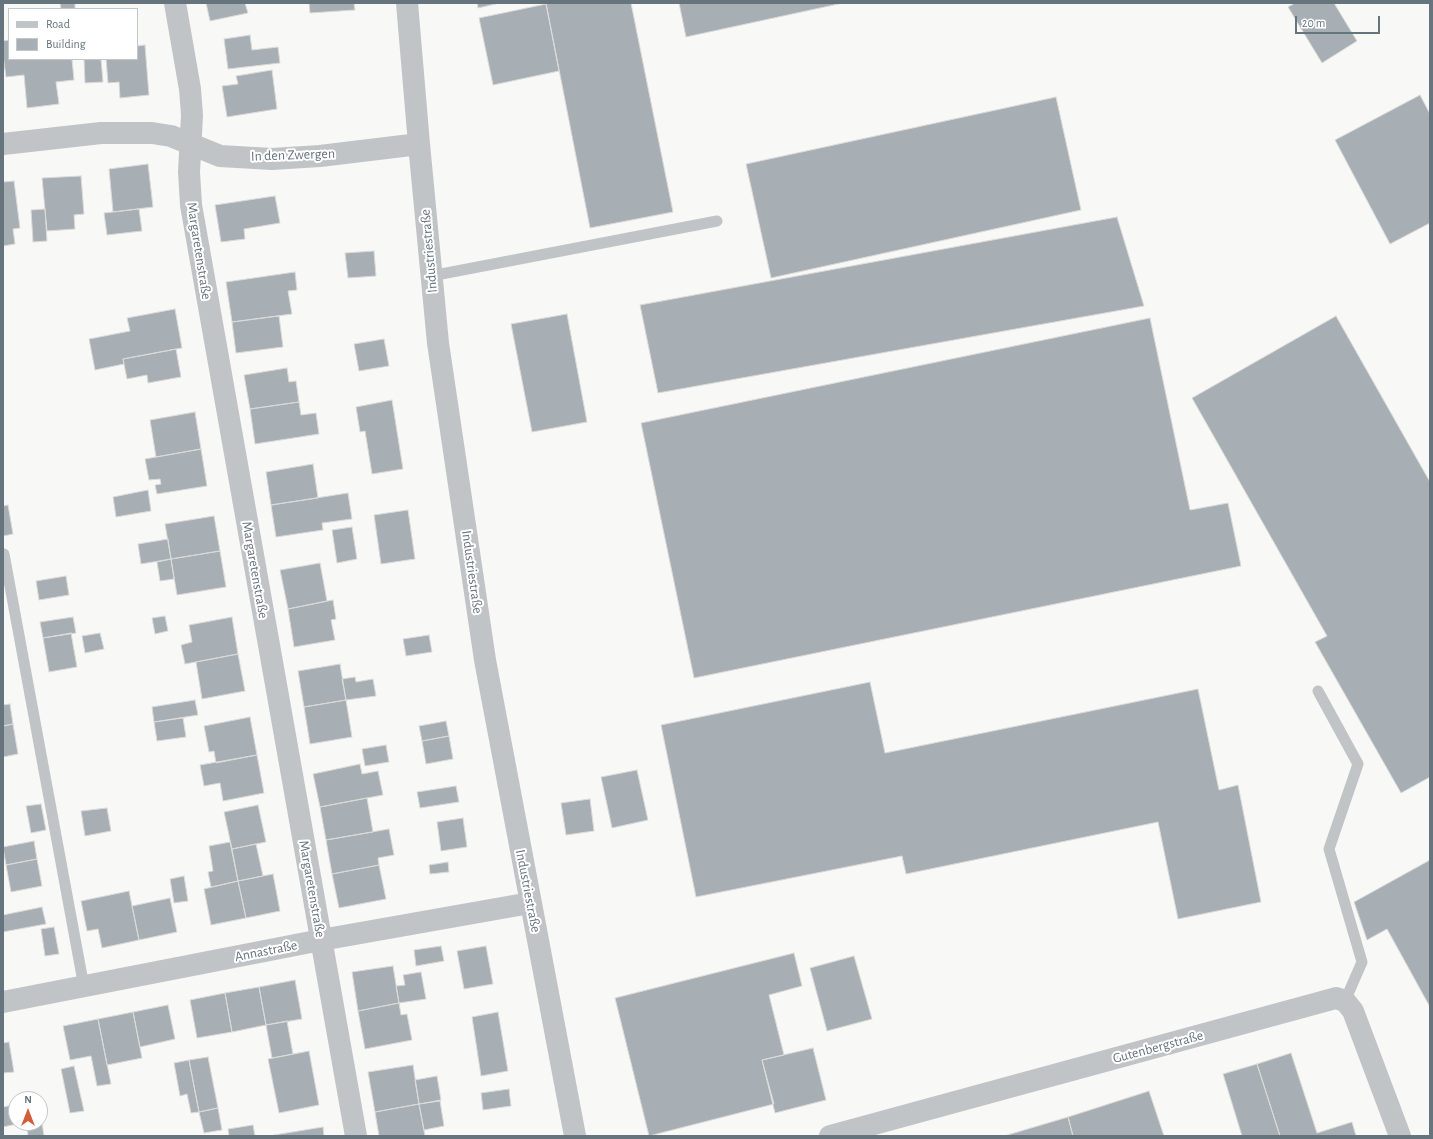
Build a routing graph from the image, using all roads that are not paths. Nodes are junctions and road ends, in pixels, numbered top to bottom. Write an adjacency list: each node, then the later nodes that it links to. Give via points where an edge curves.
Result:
1 (175, 3): 3 (street, Margaretenstraße, via 190,89)
2 (407, 3): 5 (street, Industriestraße)
3 (191, 143): 4 (street, In den Zwergen, via 171,136 130,132); 5 (street, In den Zwergen, via 220,156 272,159); 11 (street, Margaretenstraße, via 191,206)
4 (3, 144)
5 (419, 144): 7 (street, Industriestraße)
6 (716, 221): 7 (lane)
7 (431, 276): 10 (street, Industriestraße, via 438,344 484,660)
8 (4, 554): 12 (lane)
9 (1318, 692): 13 (lane, via 1358,764 1329,849 1362,962)
10 (530, 903): 11 (street, Annastraße); 16 (street, Industriestraße)
11 (321, 940): 12 (street, Annastraße); 15 (street, Margaretenstraße)
12 (84, 987): 14 (street, Annastraße)
13 (1345, 1001): 17 (street, Gutenbergstraße, via 1336,998); 18 (street, via 1353,1011)
14 (3, 1002)
15 (356, 1136)
16 (576, 1136)
17 (830, 1136)
18 (1400, 1136)

